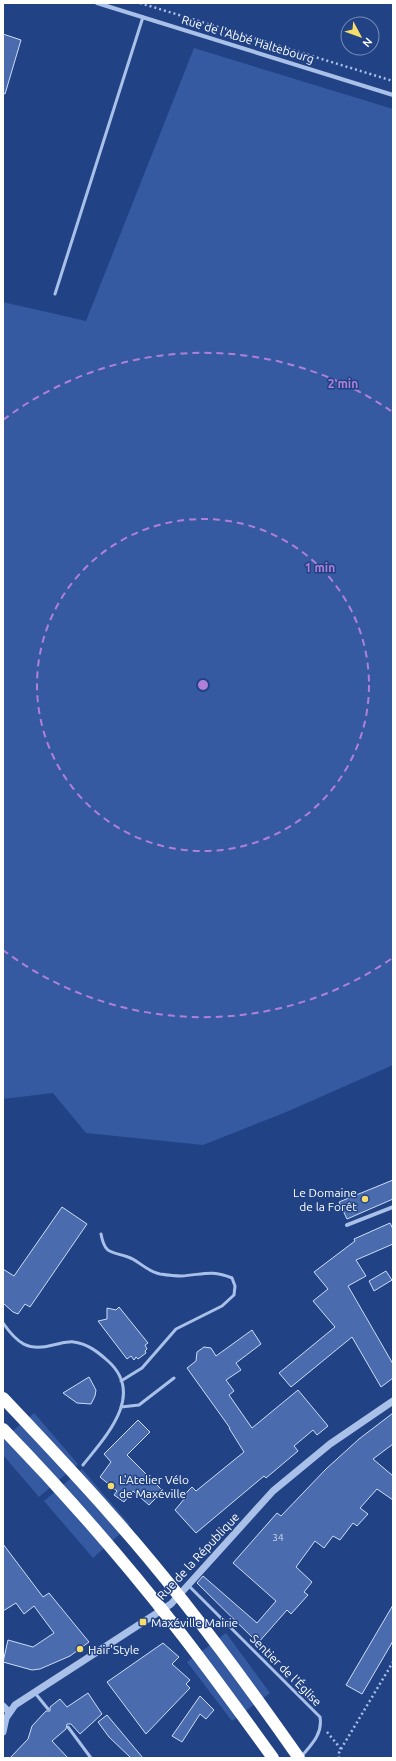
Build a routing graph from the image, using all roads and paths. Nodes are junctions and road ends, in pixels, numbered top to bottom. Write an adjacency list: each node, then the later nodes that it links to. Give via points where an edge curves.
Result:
1 (97, 3): 3 (street, Rue de l'Abbé Haltebourg)
2 (140, 3): 4 (path)
3 (143, 17): 5 (street, Rue de l'Abbé Haltebourg); 6 (lane)
4 (393, 81)
5 (393, 95)
6 (55, 294)
7 (393, 1207): 8 (street)
8 (347, 1225)
9 (101, 1234): 12 (lane, via 103,1245 109,1252 129,1257 157,1273 180,1276 217,1272 232,1278 235,1286 234,1295 222,1306 176,1329 142,1368)
10 (3, 1323): 12 (lane, via 11,1334 30,1347 43,1348 73,1341 89,1346 112,1365)
11 (174, 1378): 15 (lane, via 139,1405)
12 (121, 1381): 15 (lane, via 124,1399)
13 (3, 1398): 30 (highway, bridge, via 114,1517 227,1658)
14 (393, 1401): 18 (street, Rue de la République, via 330,1444 273,1491)
15 (122, 1407): 17 (lane, via 106,1436)
16 (3, 1429): 29 (highway, bridge, via 57,1486 144,1586)
17 (83, 1465)
18 (188, 1586): 20 (street, Rue de la République, via 171,1604); 24 (lane, Sentier de l'Église, via 320,1717)
19 (393, 1662): 27 (path)
20 (34, 1692): 22 (lane); 23 (street, Rue de la République)
21 (3, 1706): 23 (street)
22 (48, 1708)
23 (9, 1712): 26 (street)
24 (321, 1724): 27 (path); 30 (lane, Sentier de l'Église, via 316,1739)
25 (68, 1727): 28 (lane)
26 (3, 1732)
27 (342, 1748): 31 (path)
28 (91, 1758)
29 (273, 1758)
30 (300, 1758)
31 (340, 1758)

